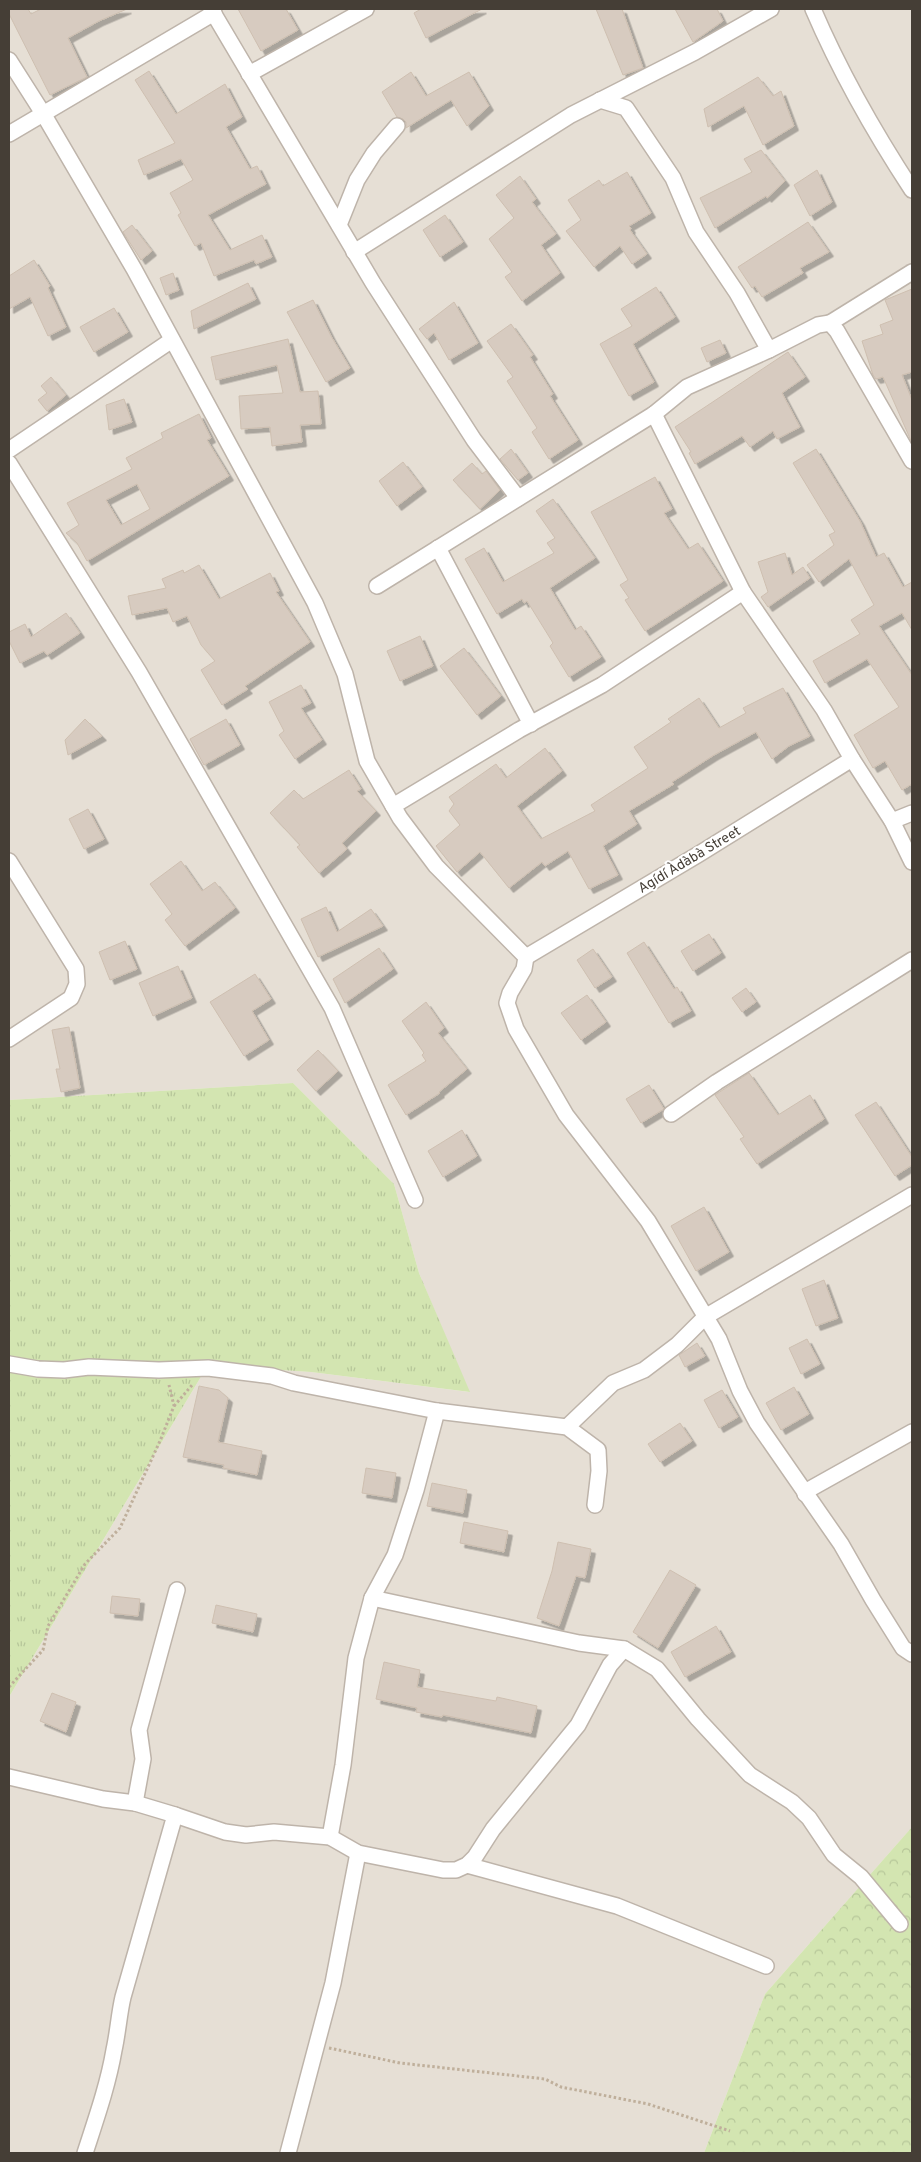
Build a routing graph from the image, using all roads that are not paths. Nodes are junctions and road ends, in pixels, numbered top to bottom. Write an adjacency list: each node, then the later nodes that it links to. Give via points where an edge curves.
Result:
1 (366, 9): 6 (street)
2 (771, 9): 7 (street)
3 (813, 9): 13 (street, via 835,61)
4 (212, 11): 6 (street); 10 (street)
5 (9, 60): 10 (street)
6 (249, 74): 14 (street)
7 (628, 86): 8 (street); 9 (street)
8 (600, 100): 9 (street); 15 (street, via 554,125)
9 (626, 108): 19 (street, via 673,178 696,232 737,293)
10 (44, 115): 12 (street); 18 (street)
11 (397, 126): 14 (street, via 357,180)
12 (9, 134)
13 (912, 190)
14 (339, 225): 15 (street)
15 (354, 252): 24 (street, via 474,440)
16 (912, 272): 17 (street)
17 (830, 323): 19 (street, via 818,325); 22 (street)
18 (172, 340): 21 (street); 30 (street, via 315,603 345,674 366,761)
19 (769, 350): 20 (street, via 687,388)
20 (654, 414): 24 (street); 27 (street)
21 (9, 450)
22 (912, 460)
23 (9, 463): 40 (street, via 139,672 332,1008)
24 (518, 498): 25 (street)
25 (438, 548): 26 (street); 28 (street)
26 (377, 586)
27 (743, 592): 28 (street, via 602,685); 29 (street, via 824,710)
28 (531, 724): 30 (street)
29 (852, 759): 32 (street); 35 (street, Agídí Àdàbà Street)
30 (393, 806): 35 (street, via 436,866)
31 (912, 813): 32 (street)
32 (892, 821): 34 (street)
33 (9, 861): 37 (street, via 76,969 77,984 71,998)
34 (912, 862)
35 (526, 957): 41 (street, via 524,969 507,1003 516,1029 566,1115 648,1221)
36 (912, 960): 38 (street)
37 (9, 1039)
38 (671, 1114)
39 (912, 1195): 41 (street)
40 (415, 1200)
41 (705, 1317): 44 (street, via 677,1345 644,1370 613,1383); 46 (street, via 720,1339 756,1423)
42 (9, 1364): 43 (street, via 38,1369 208,1368 272,1376)
43 (437, 1411): 44 (street); 49 (street, via 395,1555)
44 (567, 1427): 47 (street, via 598,1450)
45 (912, 1432): 46 (street)
46 (804, 1494): 51 (street, via 841,1544 903,1648)
47 (595, 1505)
48 (177, 1590): 53 (street, via 139,1730 143,1759)
49 (372, 1598): 50 (street, via 579,1643); 55 (street, via 356,1658 343,1765)
50 (624, 1649): 57 (street, via 610,1665 578,1725); 58 (street, via 657,1669 750,1775 792,1802 809,1818 834,1855 861,1877)
51 (912, 1654)
52 (9, 1778): 53 (street)
53 (135, 1803): 54 (street)
54 (175, 1815): 55 (street, via 225,1832 246,1835 274,1832); 60 (street, via 123,1997 112,2058)
55 (330, 1837): 56 (street)
56 (358, 1853): 57 (street, via 443,1870 456,1870); 61 (street, via 333,1982)
57 (467, 1865): 59 (street, via 617,1906)
58 (900, 1924)
59 (766, 1966)
60 (85, 2153)
61 (288, 2153)

